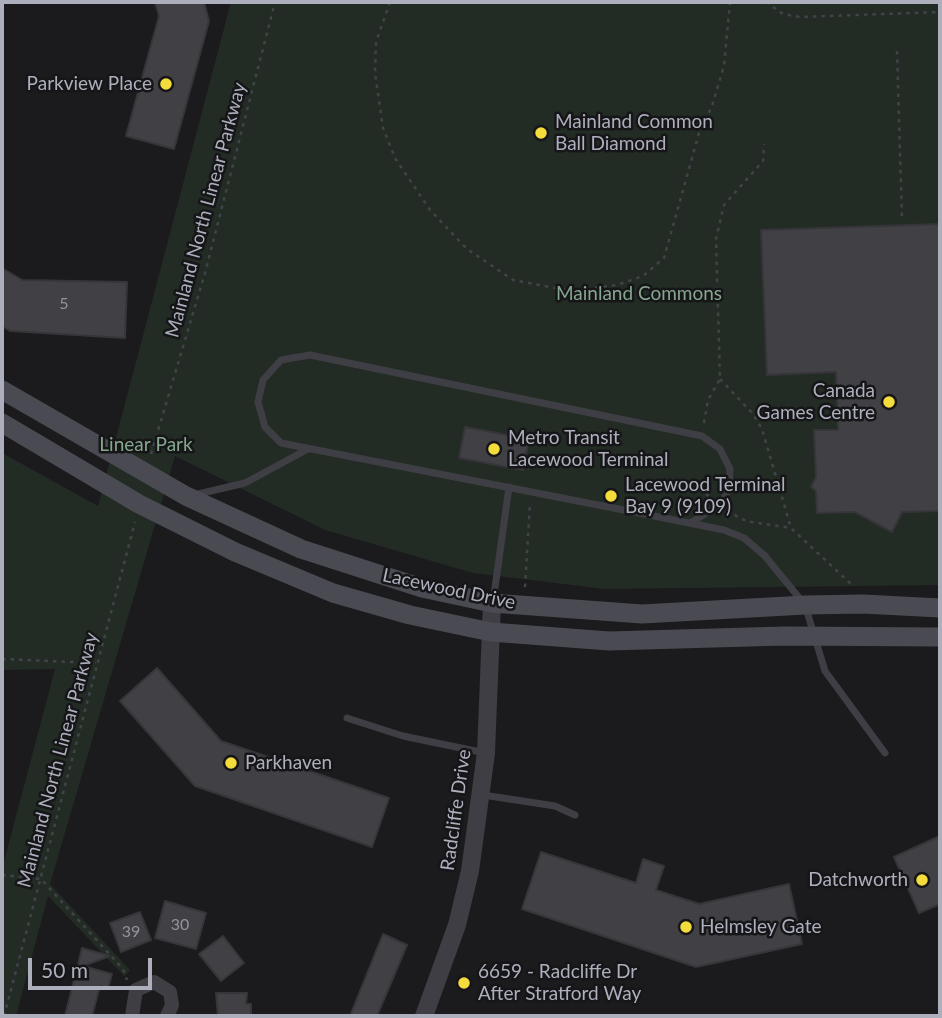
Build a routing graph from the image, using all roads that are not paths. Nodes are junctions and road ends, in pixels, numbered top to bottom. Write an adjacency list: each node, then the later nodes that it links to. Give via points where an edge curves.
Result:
1 (2, 390): 5 (main road, Lacewood Drive)
2 (2, 423): 10 (main road, Lacewood Drive, via 139,504 284,573 410,615)
3 (309, 448): 4 (lane); 5 (lane, via 245,483); 6 (lane, via 281,443 265,427 258,402 263,380 281,360 310,355 702,436 720,449 730,469 729,489 720,505)
4 (509, 488): 6 (lane); 7 (lane)
5 (186, 496): 7 (main road, Lacewood Drive, via 356,569)
6 (690, 523): 8 (lane, via 724,530 750,542)
7 (492, 603): 8 (main road, Lacewood Drive, via 642,614); 10 (street, Radcliffe Drive)
8 (805, 604): 9 (main road, Lacewood Drive); 11 (lane)
9 (940, 608)
10 (491, 632): 11 (main road, Lacewood Drive, via 609,641); 14 (street, Radcliffe Drive)
11 (816, 636): 12 (main road, Lacewood Drive); 15 (lane, via 825,671)
12 (940, 637)
13 (347, 718): 14 (lane, via 403,736)
14 (486, 753): 16 (street, Radcliffe Drive)
15 (885, 753)
16 (482, 795): 17 (lane, via 555,806); 20 (street, Radcliffe Drive, via 457,925)
17 (575, 815)
18 (132, 1016): 19 (street, via 133,996 141,985 160,984 172,999)
19 (167, 1016)
20 (424, 1016)

